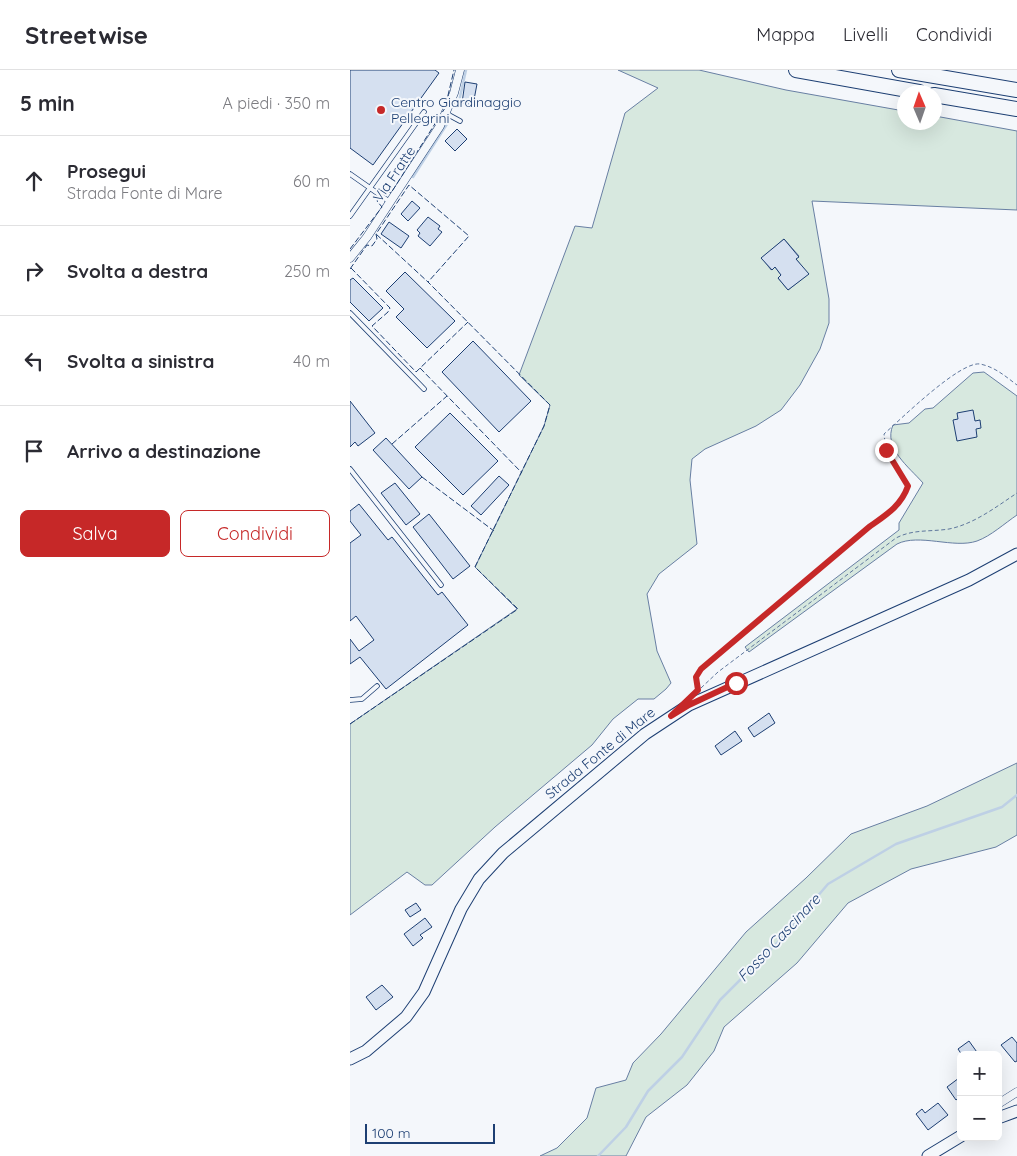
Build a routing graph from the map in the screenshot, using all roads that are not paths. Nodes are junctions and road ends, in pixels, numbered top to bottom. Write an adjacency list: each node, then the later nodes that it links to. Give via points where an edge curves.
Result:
1 (460, 70): 9 (street, Via Fratte)
2 (796, 70): 4 (highway)
3 (899, 70): 5 (highway)
4 (897, 88)
5 (1017, 90)
6 (942, 96): 7 (highway)
7 (1017, 109)
8 (424, 112): 12 (lane)
9 (447, 114): 10 (lane); 13 (street, Via Fratte)
10 (460, 120)
11 (350, 174): 12 (lane)
12 (370, 188): 13 (lane); 14 (lane)
13 (390, 202): 15 (street, Via Fratte)
14 (350, 216)
15 (350, 258)
16 (350, 313): 17 (lane)
17 (424, 389)
18 (350, 469): 20 (lane)
19 (1017, 554): 23 (street, Strada Fonte di Mare, via 969,580 689,705 644,734 503,853 479,879 460,909 424,992 406,1017 366,1051)
20 (441, 585)
21 (377, 686): 22 (lane, via 362,698)
22 (350, 700)
23 (350, 1059)
24 (1017, 1092): 25 (street)
25 (1002, 1101)
26 (1017, 1111): 27 (street)
27 (1002, 1117)
28 (957, 1138): 29 (street)
29 (928, 1156)

